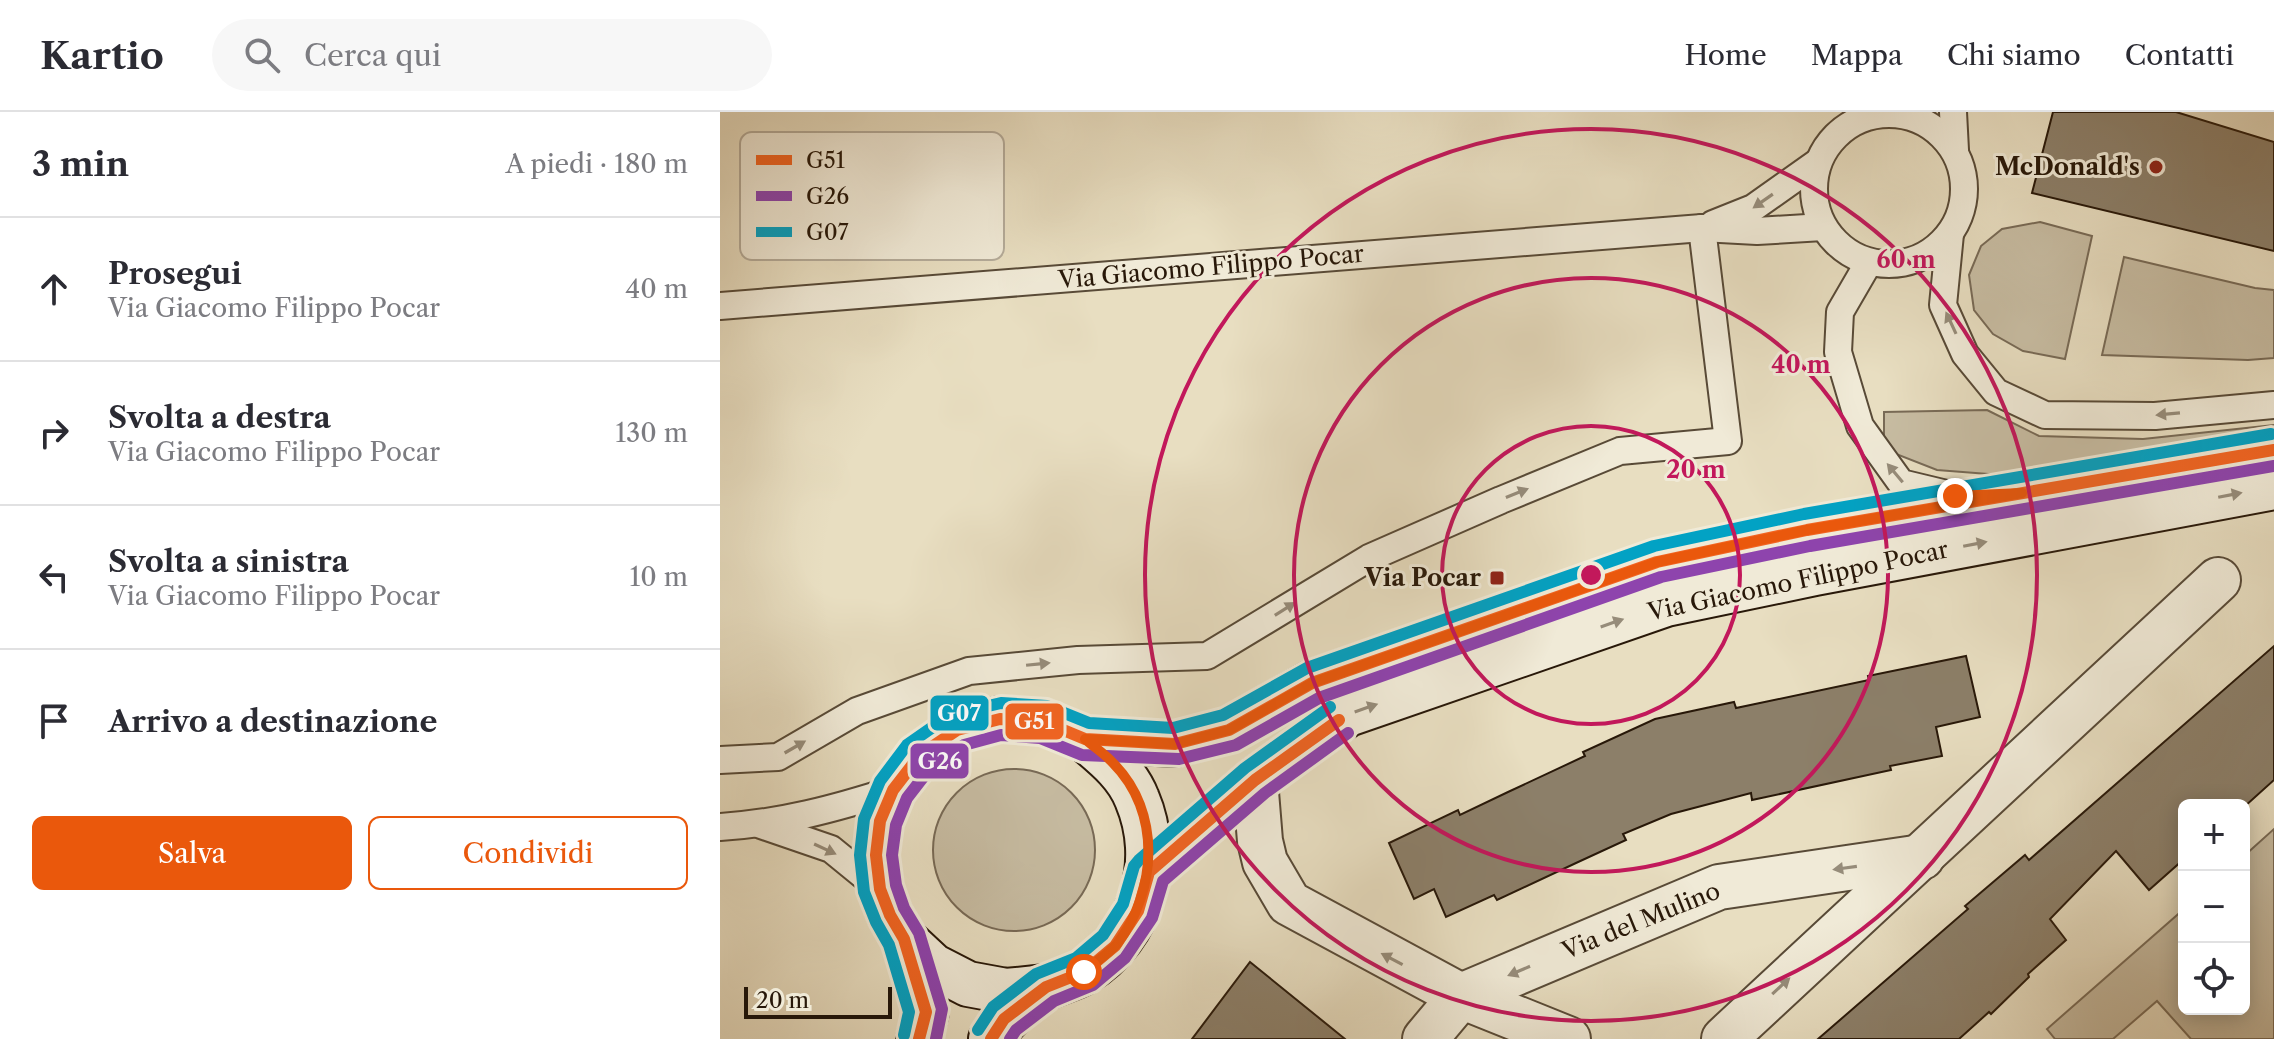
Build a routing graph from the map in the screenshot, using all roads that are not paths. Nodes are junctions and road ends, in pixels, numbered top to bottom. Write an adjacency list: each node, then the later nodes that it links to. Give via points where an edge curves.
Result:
1 (1889, 112): 3 (lane, Via Giacomo Filippo Pocar, via 1927,122); 4 (lane, Via Giacomo Filippo Pocar, via 1845,127)
2 (1953, 112): 3 (lane)
3 (1955, 150): 7 (lane, via 1965,202)
4 (1818, 162): 5 (lane, via 1813,184); 6 (lane, Via Giacomo Filippo Pocar, one-way to 6, via 1753,208)
5 (1823, 227): 6 (lane, Via Giacomo Filippo Pocar); 8 (lane, via 1835,242)
6 (1702, 228): 9 (lane, Via Giacomo Filippo Pocar); 16 (lane, one-way to 6, via 778,757 857,711 969,671 1078,660 1207,656 1369,558 1501,500 1620,451 1728,441)
7 (1950, 234): 8 (lane, via 1914,260 1892,265); 10 (lane, one-way to 7, via 2155,416 2045,415 1996,392 1965,354 1943,305)
8 (1869, 262): 13 (lane, Via Giacomo Filippo Pocar, one-way to 8, via 1955,496 1901,483 1860,426 1838,352 1840,312)
9 (720, 306)
10 (2274, 405)
11 (2274, 450): 13 (main road, Via Giacomo Filippo Pocar)
12 (2274, 487): 17 (main road, Via Giacomo Filippo Pocar, one-way to 12, via 1348,714 1666,604)
13 (2022, 493): 15 (main road, Via Giacomo Filippo Pocar, via 1657,562 1312,683 1229,730 1175,744)
14 (2218, 580): 21 (main road)
15 (1085, 739): 18 (main road, Via Giacomo Filippo Pocar, via 1044,722 1000,719 957,730 920,755); 22 (main road, Via Giacomo Filippo Pocar, via 1115,764 1136,796 1148,834)
16 (720, 760)
17 (1255, 780): 22 (main road, Via Giacomo Filippo Pocar); 26 (main road, one-way to 17, via 1289,903 1265,862)
18 (893, 790): 19 (lane, Via Giacomo Filippo Pocar); 23 (main road, Via Giacomo Filippo Pocar, via 880,821)
19 (761, 825): 20 (lane, Via Giacomo Filippo Pocar); 23 (lane, Via Giacomo Filippo Pocar, one-way to 23, via 831,849)
20 (720, 827)
21 (1922, 857): 26 (main road, Via del Mulino, one-way to 26, via 1719,887); 31 (main road, one-way to 21)
22 (1149, 872): 25 (main road, Via Giacomo Filippo Pocar, via 1138,911 1115,946 1084,972)
23 (880, 889): 24 (main road, Via Giacomo Filippo Pocar)
24 (904, 939): 25 (main road, Via Giacomo Filippo Pocar, via 933,966 968,984 1006,991); 27 (main road, Via Giacomo Filippo Pocar, via 926,1012)
25 (1046, 987): 28 (main road, Via Giacomo Filippo Pocar, via 1004,1019)
26 (1461, 996): 29 (main road, Via del Mulino); 30 (main road)
27 (919, 1039)
28 (991, 1039)
29 (1425, 1039)
30 (1568, 1039)
31 (1724, 1039)

